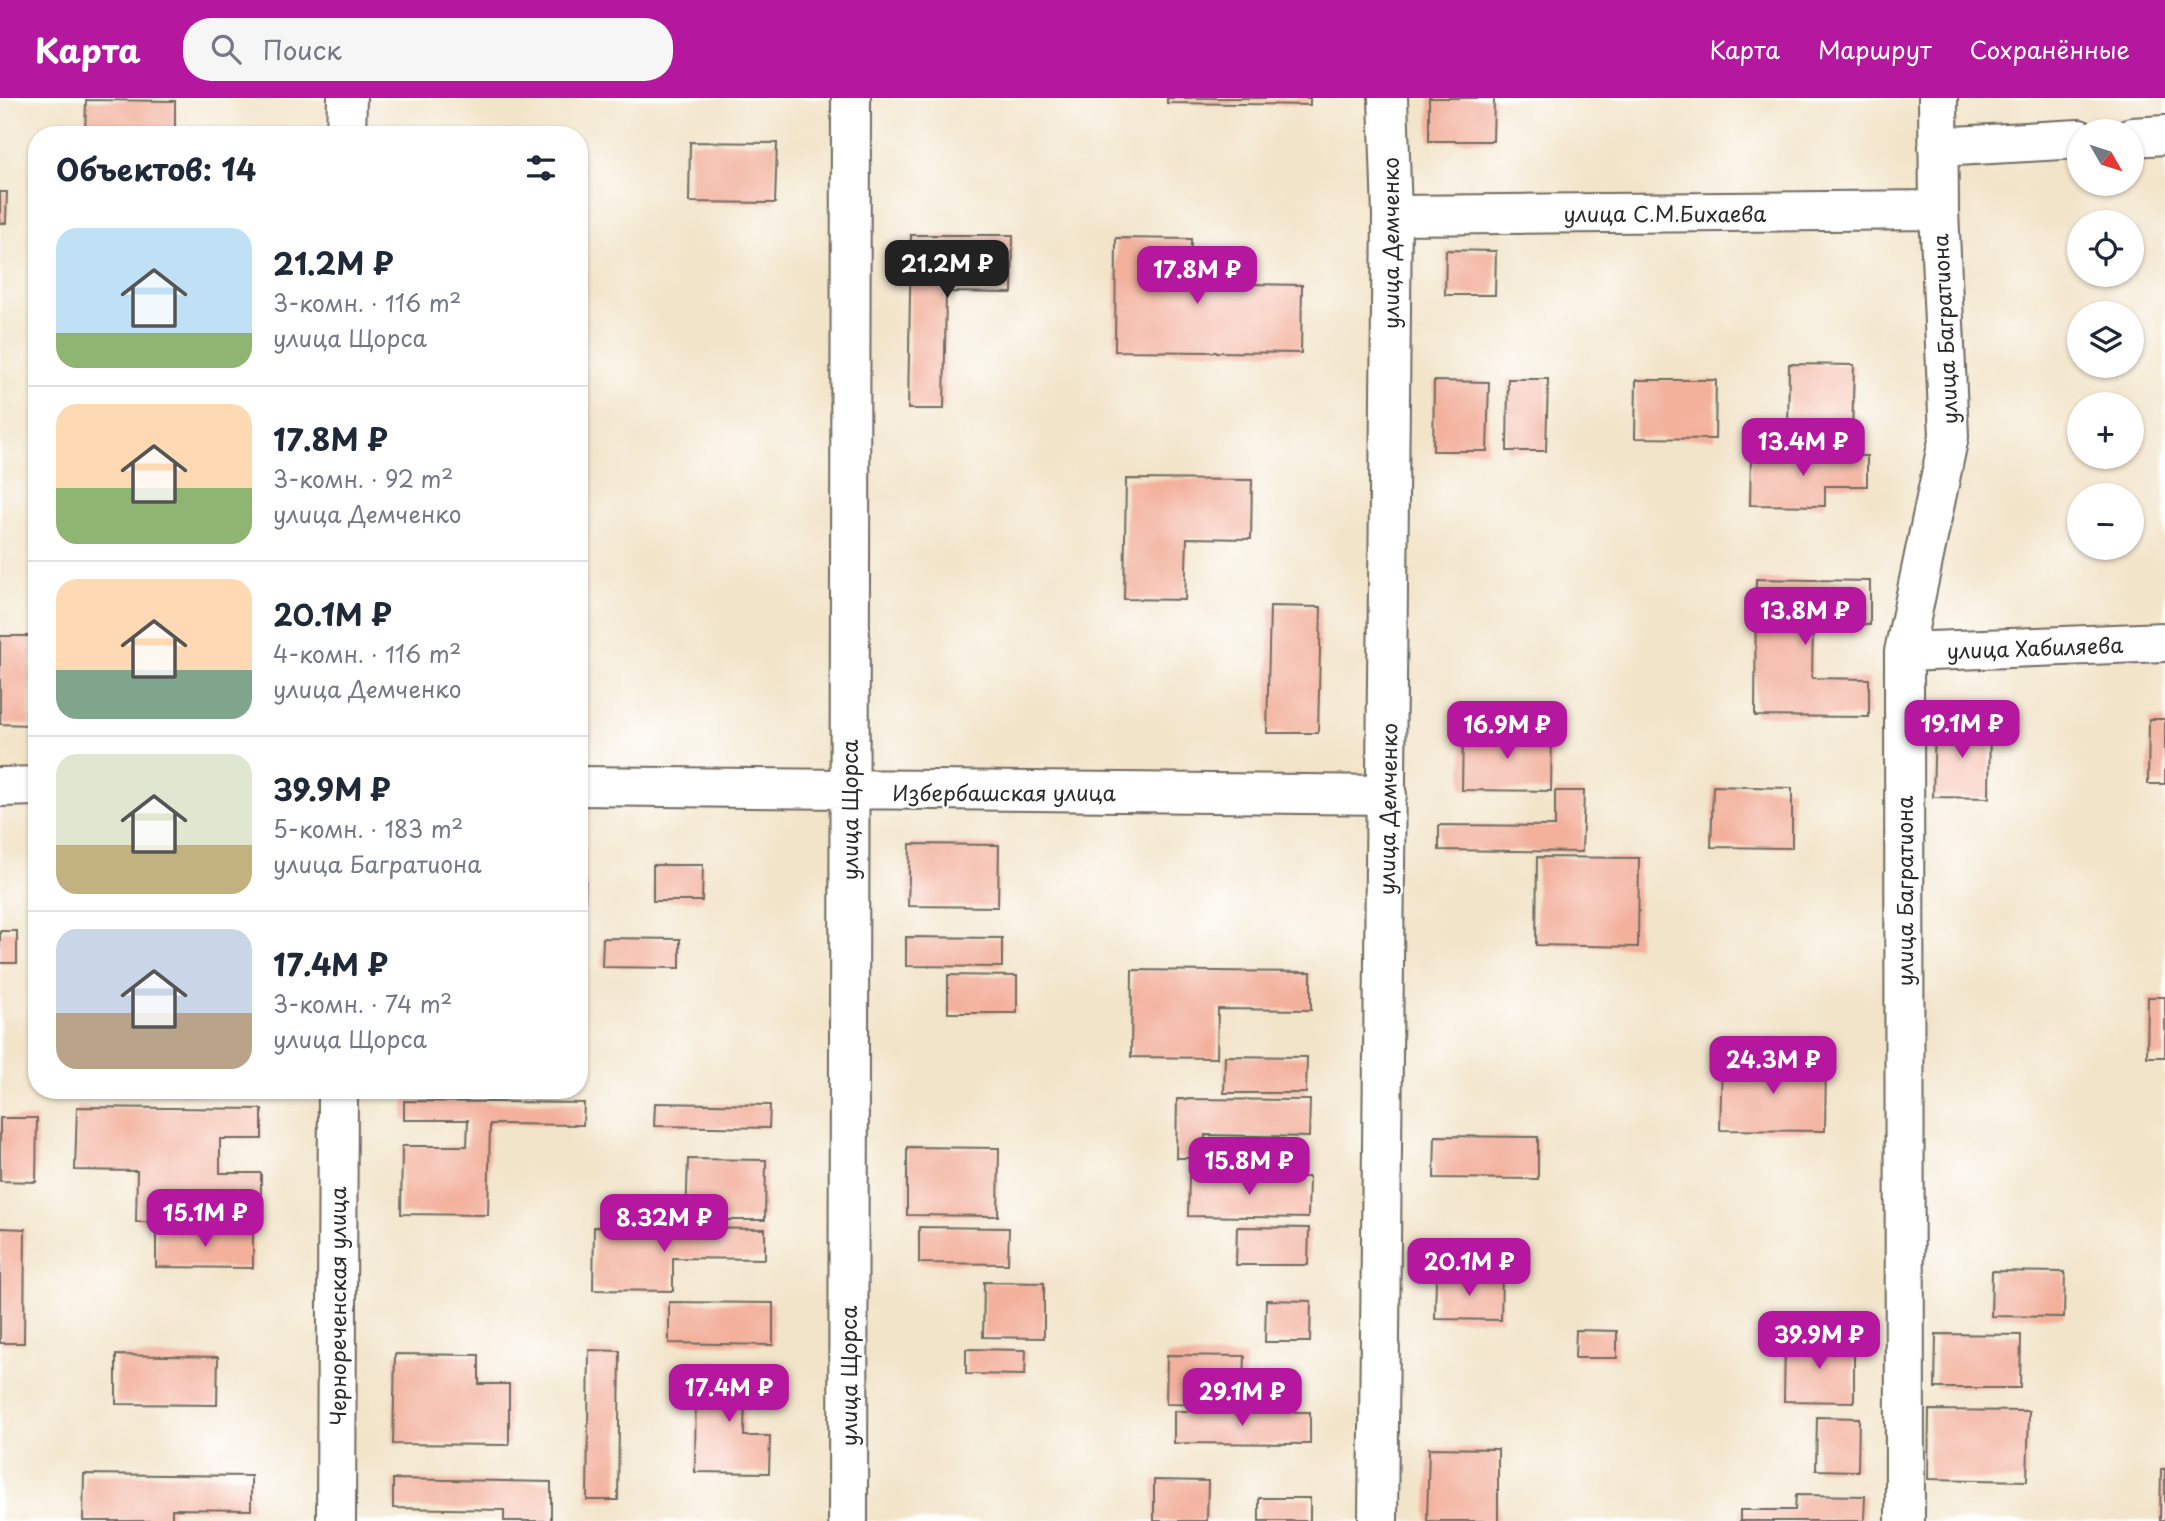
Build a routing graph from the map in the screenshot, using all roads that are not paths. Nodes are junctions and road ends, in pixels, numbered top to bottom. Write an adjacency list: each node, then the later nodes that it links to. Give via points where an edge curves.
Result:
1 (347, 98): 5 (street)
2 (851, 98): 17 (street, улица Щорса)
3 (1388, 98): 11 (street, улица Демченко)
4 (1938, 98): 9 (street, улица Багратиона)
5 (346, 126)
6 (2165, 135): 7 (street)
7 (2144, 136)
8 (2067, 140): 9 (street)
9 (1938, 146): 10 (street, улица Багратиона)
10 (1939, 210): 11 (street, улица С.М.Бихаева); 13 (street, улица Багратиона, via 1950,436)
11 (1392, 215): 18 (street, улица Демченко)
12 (2165, 642): 13 (street, улица Хабиляева)
13 (1904, 652): 23 (street, улица Багратиона)
14 (28, 786): 16 (street)
15 (588, 786): 17 (street, Избербашская улица)
16 (0, 787)
17 (849, 790): 18 (street, Избербашская улица); 21 (street, улица Щорса)
18 (1387, 795): 22 (street, улица Демченко)
19 (338, 1099): 20 (street, Чернореченская улица)
20 (336, 1521)
21 (848, 1521)
22 (1378, 1521)
23 (1905, 1521)

